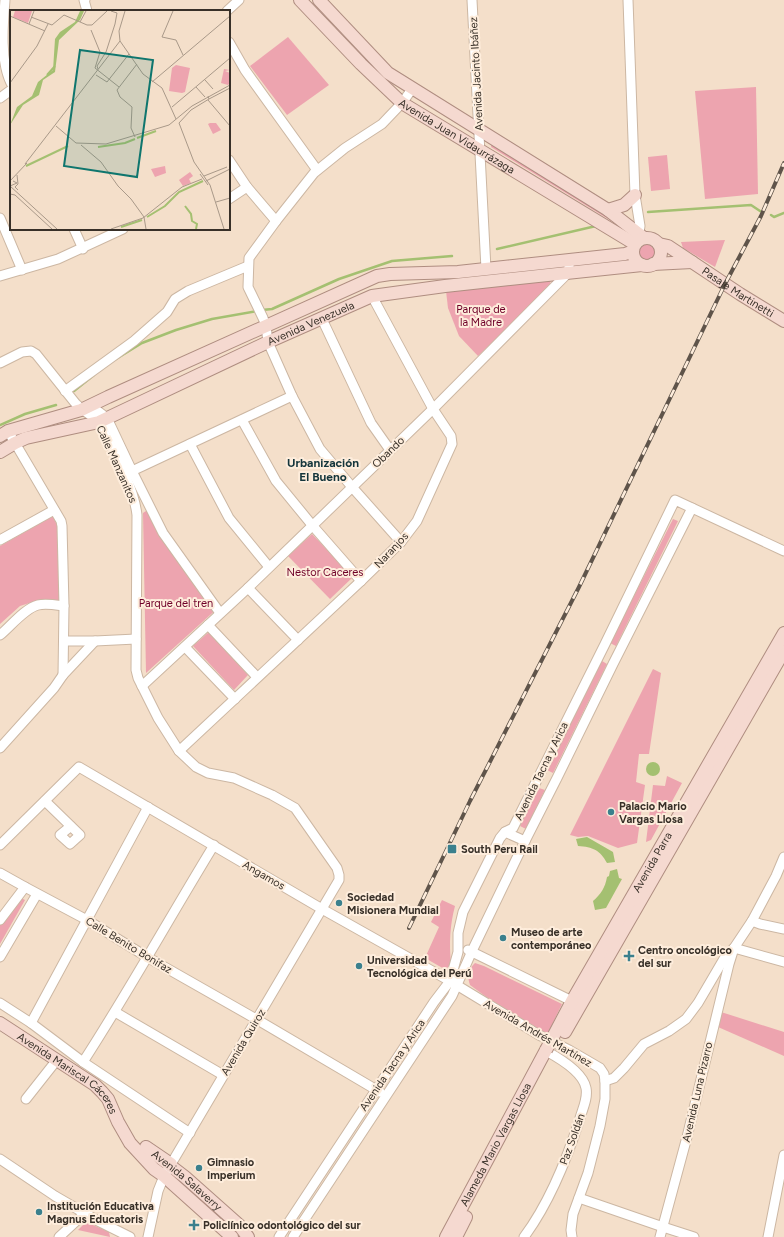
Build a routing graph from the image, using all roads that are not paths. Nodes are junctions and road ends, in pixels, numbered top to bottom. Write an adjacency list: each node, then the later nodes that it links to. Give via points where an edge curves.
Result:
1 (84, 0): 8 (street)
2 (239, 0): 9 (street)
3 (300, 0): 10 (main road, Avenida Juan Vidaurrázaga)
4 (472, 0): 17 (street, Avenida Jacinto Ibáñez)
5 (628, 0): 24 (street)
6 (324, 2): 10 (street); 13 (main road, Avenida Juan Vidaurrázaga, via 388,73)
7 (3, 3): 12 (street, via 2,54)
8 (87, 10)
9 (227, 10)
10 (312, 13): 16 (main road, Avenida Juan Vidaurrázaga)
11 (230, 44): 21 (street, via 245,70)
12 (10, 80)
13 (412, 89): 16 (street); 17 (main road, Avenida Juan Vidaurrázaga)
14 (10, 91): 15 (street)
15 (0, 98)
16 (402, 103): 18 (main road, Avenida Juan Vidaurrázaga); 21 (street, via 382,124)
17 (479, 130): 18 (street, Avenida Jacinto Ibáñez); 19 (main road, Avenida Juan Vidaurrázaga)
18 (480, 150): 22 (main road, Avenida Juan Vidaurrázaga); 37 (street, Avenida Jacinto Ibáñez)
19 (521, 156): 22 (main road); 26 (main road, Avenida Juan Vidaurrázaga)
20 (230, 162): 23 (street)
21 (317, 170): 28 (street)
22 (512, 170): 31 (main road, Avenida Juan Vidaurrázaga)
23 (247, 187): 25 (street); 28 (street)
24 (635, 195): 26 (main road, via 624,205); 31 (street)
25 (230, 198)
26 (608, 210): 31 (main road, Avenida Juan Vidaurrázaga)
27 (0, 218): 38 (street)
28 (276, 221): 36 (street, via 248,258)
29 (74, 230): 32 (street)
30 (121, 230): 32 (street)
31 (642, 239): 33 (main road, Avenida Venezuela, via 625,254); 34 (main road, Pasaje Martinetti, via 668,246); 35 (main road, via 634,258 639,263); 35 (main road, via 661,253 657,262)
32 (83, 248): 38 (street)
33 (569, 260): 37 (main road, Avenida Venezuela); 39 (street)
34 (692, 262): 35 (main road, Pasaje Martinetti); 43 (main road, Pasaje Martinetti)
35 (648, 265): 39 (main road, Avenida Venezuela)
36 (248, 266): 44 (street, via 248,287); 47 (street, via 175,299 167,312 134,341)
37 (486, 269): 44 (main road, Avenida Venezuela, via 377,276)
38 (22, 270): 40 (street)
39 (568, 272): 41 (main road, Avenida Venezuela); 50 (street, Obando)
40 (0, 276)
41 (372, 296): 42 (main road, Avenida Venezuela); 50 (street, Naranjos)
42 (322, 319): 45 (main road, Avenida Venezuela); 56 (street, via 371,423)
43 (784, 321)
44 (265, 322): 45 (street); 49 (main road, Avenida Venezuela)
45 (268, 342): 48 (street); 51 (main road, Avenida Venezuela)
46 (0, 363): 47 (street, via 22,352 31,351)
47 (66, 392): 49 (street)
48 (292, 396): 52 (street); 59 (street, via 320,448)
49 (82, 406): 51 (street); 53 (main road, Avenida Venezuela)
50 (433, 409): 56 (street, Obando); 64 (street, Naranjos, via 451,436 452,444 417,521)
51 (103, 420): 54 (main road, Avenida Venezuela, via 26,438); 58 (street); 74 (street, Calle Manzanitos, via 136,504)
52 (242, 420): 55 (street); 62 (street, via 276,481)
53 (4, 434): 54 (street)
54 (15, 443): 57 (main road, Avenida Venezuela); 61 (street)
55 (190, 444): 58 (street); 66 (street, via 229,518)
56 (390, 450): 59 (street, Obando)
57 (0, 452)
58 (132, 471): 70 (street, via 163,533)
59 (352, 487): 62 (street, Obando); 64 (street)
60 (692, 508): 65 (street); 79 (street, Avenida Tacna y Arica, via 675,500); 81 (street, Avenida Tacna y Arica)
61 (54, 510): 63 (street); 69 (street, via 62,526)
62 (312, 526): 66 (street, Obando); 67 (street)
63 (0, 540)
64 (401, 542): 67 (street, Naranjos)
65 (784, 552)
66 (269, 567): 68 (street, Obando)
67 (361, 581): 75 (street, Naranjos)
68 (248, 588): 70 (street, Obando); 75 (street)
69 (64, 606): 73 (street, via 36,605); 76 (street)
70 (220, 613): 71 (street, Obando)
71 (208, 625): 78 (street, Obando); 83 (street)
72 (784, 633): 114 (main road, Avenida Parra)
73 (0, 635)
74 (136, 639): 77 (street); 84 (street, Calle Manzanitos, via 136,670)
75 (298, 640): 83 (street, Naranjos)
76 (64, 641): 77 (street); 82 (street)
77 (95, 641): 82 (street)
78 (185, 647): 84 (street, Obando); 85 (street)
79 (602, 650): 81 (street); 88 (street, Avenida Tacna y Arica)
80 (784, 652): 114 (main road, Avenida Parra)
81 (617, 657): 89 (street, Avenida Tacna y Arica)
82 (63, 675): 86 (street)
83 (257, 677): 85 (street, Naranjos)
84 (142, 686): 87 (street, Calle Manzanitos)
85 (235, 698): 87 (street, Naranjos)
86 (0, 748)
87 (179, 751): 101 (street, Calle Manzanitos, via 196,767 208,773 234,778 272,794 295,808 337,868 339,875 339,880)
88 (538, 777): 89 (street); 93 (street, Avenida Tacna y Arica, via 513,828)
89 (554, 784): 94 (street, Avenida Tacna y Arica)
90 (45, 801): 91 (street, Angamos, via 79,767); 92 (street); 95 (street)
91 (148, 807): 96 (street, Angamos); 103 (street)
92 (71, 826)
93 (505, 832): 94 (street); 106 (street, Avenida Tacna y Arica, via 463,912 458,932)
94 (524, 841): 108 (street, Avenida Tacna y Arica)
95 (0, 845)
96 (214, 845): 101 (street, Angamos); 110 (street)
97 (784, 857): 104 (street)
98 (0, 872): 99 (street, Calle Benito Bonifaz)
99 (25, 887): 100 (street, Calle Benito Bonifaz); 102 (street)
100 (37, 894): 103 (street, Calle Benito Bonifaz); 109 (street)
101 (322, 909): 112 (street, Angamos); 116 (street, Avenida Quiroz)
102 (0, 920)
103 (87, 920): 110 (street, Calle Benito Bonifaz); 118 (street)
104 (752, 921): 105 (street); 107 (street)
105 (784, 929)
106 (459, 947): 108 (street); 112 (street, Avenida Tacna y Arica)
107 (734, 948): 111 (street); 123 (street, via 725,957 686,1018 669,1031 644,1044 614,1078); 136 (street, Avenida Luna Pizarro)
108 (472, 951): 112 (street, Avenida Tacna y Arica); 114 (street)
109 (0, 957)
110 (146, 957): 115 (street); 116 (street, Calle Benito Bonifaz)
111 (784, 962)
112 (454, 983): 123 (street, Avenida Andrés Martínez, via 539,1035 588,1060 600,1068); 124 (street, Avenida Tacna y Arica, via 434,1002); 125 (street, Avenida Tacna y Arica, via 452,996)
113 (0, 1003): 118 (street)
114 (576, 1003): 119 (main road, Avenida Parra, bridge)
115 (115, 1012): 121 (street); 122 (street)
116 (256, 1019): 122 (street, Avenida Quiroz); 124 (street, Calle Benito Bonifaz)
117 (0, 1023): 120 (main road, Avenida Mariscal Cáceres)
118 (31, 1023): 121 (street)
119 (549, 1053): 144 (main road, Alameda Mario Vargas Llosa); 145 (main road, Alameda Mario Vargas Llosa); 146 (street, Paz Soldán, via 581,1078 586,1088 586,1100 556,1180)
120 (56, 1060): 126 (street); 127 (main road, Avenida Mariscal Cáceres, via 102,1092)
121 (83, 1062): 128 (street)
122 (223, 1075): 128 (street, Avenida Quiroz)
123 (605, 1081): 134 (street, via 600,1126 588,1173)
124 (376, 1089): 125 (street, Calle Benito Bonifaz); 142 (street, Avenida Tacna y Arica)
125 (386, 1096): 143 (street, Avenida Tacna y Arica)
126 (26, 1099)
127 (125, 1133): 129 (main road, Avenida Mariscal Cáceres); 133 (main road, Avenida Mariscal Cáceres, via 130,1143)
128 (190, 1133): 132 (street, Avenida Quiroz)
129 (146, 1147): 132 (main road, Avenida Mariscal Cáceres); 141 (main road, Avenida Salaverry, via 239,1225)
130 (784, 1155): 150 (street)
131 (1, 1162): 135 (street)
132 (171, 1164): 133 (street, Avenida Quiroz)
133 (164, 1176): 139 (street, Avenida Quiroz); 140 (main road, Avenida Salaverry)
134 (578, 1198): 136 (street); 147 (street, via 573,1214)
135 (85, 1213): 137 (street); 138 (street)
136 (663, 1227): 148 (street, Avenida Luna Pizarro); 149 (street)
137 (58, 1237)
138 (130, 1237)
139 (148, 1237)
140 (232, 1237)
141 (248, 1237)
142 (279, 1237)
143 (293, 1237)
144 (446, 1237)
145 (456, 1237)
146 (524, 1237)
147 (572, 1237)
148 (660, 1237)
149 (694, 1237)
150 (768, 1237)

